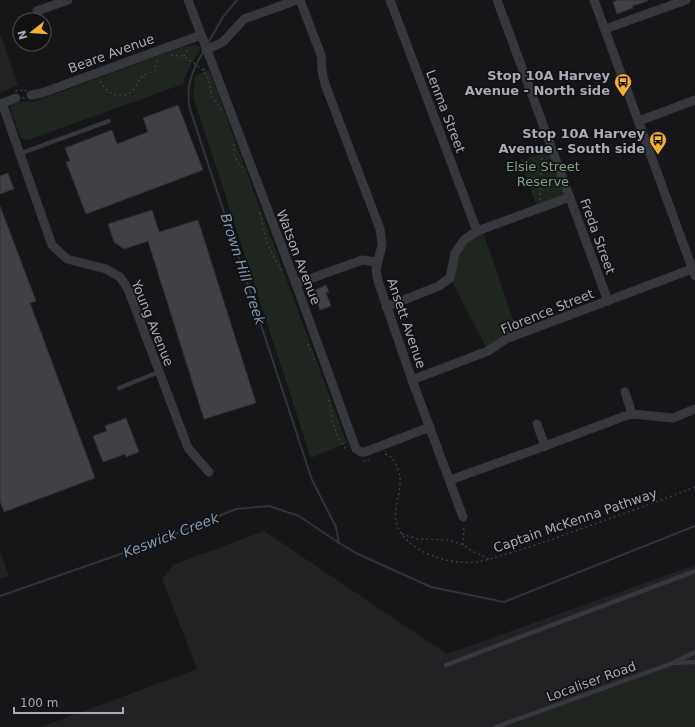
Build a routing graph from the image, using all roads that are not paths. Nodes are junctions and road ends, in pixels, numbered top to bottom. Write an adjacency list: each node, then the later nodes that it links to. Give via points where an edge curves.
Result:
1 (68, 0): 9 (street)
2 (188, 0): 11 (street, Watson Avenue)
3 (297, 0): 12 (street, via 244,19 223,42)
4 (300, 0): 22 (street, Ansett Avenue, via 321,55 325,84 380,229 382,245)
5 (390, 0): 21 (street, Lenma Street)
6 (497, 0): 20 (street, Freda Street)
7 (594, 0): 10 (street)
8 (686, 0): 10 (street)
9 (37, 11)
10 (605, 29): 18 (street)
11 (202, 37): 12 (street, Watson Avenue); 13 (street, Beare Avenue)
12 (206, 50): 24 (street, Watson Avenue)
13 (31, 95)
14 (16, 98): 16 (street)
15 (695, 100): 18 (street)
16 (1, 104): 19 (street, Young Avenue)
17 (109, 121): 19 (lane)
18 (639, 121): 23 (street)
19 (19, 154): 27 (street, Young Avenue, via 52,245 67,259 106,269 120,277 128,289)
20 (570, 197): 21 (street); 25 (street, Freda Street)
21 (477, 231): 26 (street, via 464,240 455,253 450,278 438,286)
22 (377, 262): 24 (street, via 362,260); 26 (street, Ansett Avenue, via 378,281)
23 (694, 273): 25 (street, Florence Street)
24 (296, 284): 34 (street, Watson Avenue, via 356,449 363,456)
25 (608, 300): 28 (street, Florence Street, via 506,339 488,350)
26 (386, 307): 28 (street, Ansett Avenue)
27 (159, 372): 29 (lane); 36 (street, Young Avenue, via 188,448)
28 (412, 380): 34 (street, Ansett Avenue)
29 (119, 388)
30 (625, 392): 32 (street)
31 (695, 410): 32 (street, via 673,418)
32 (632, 414): 35 (street)
33 (537, 424): 35 (street)
34 (430, 427): 37 (street, Ansett Avenue)
35 (545, 446): 37 (street)
36 (209, 472)
37 (450, 480): 38 (street, Ansett Avenue)
38 (463, 517)
39 (695, 571): 43 (lane)
40 (695, 652): 42 (lane)
41 (695, 662): 42 (lane, Localiser Road)
42 (672, 663): 44 (lane, Localiser Road)
43 (446, 665)
44 (496, 727)

